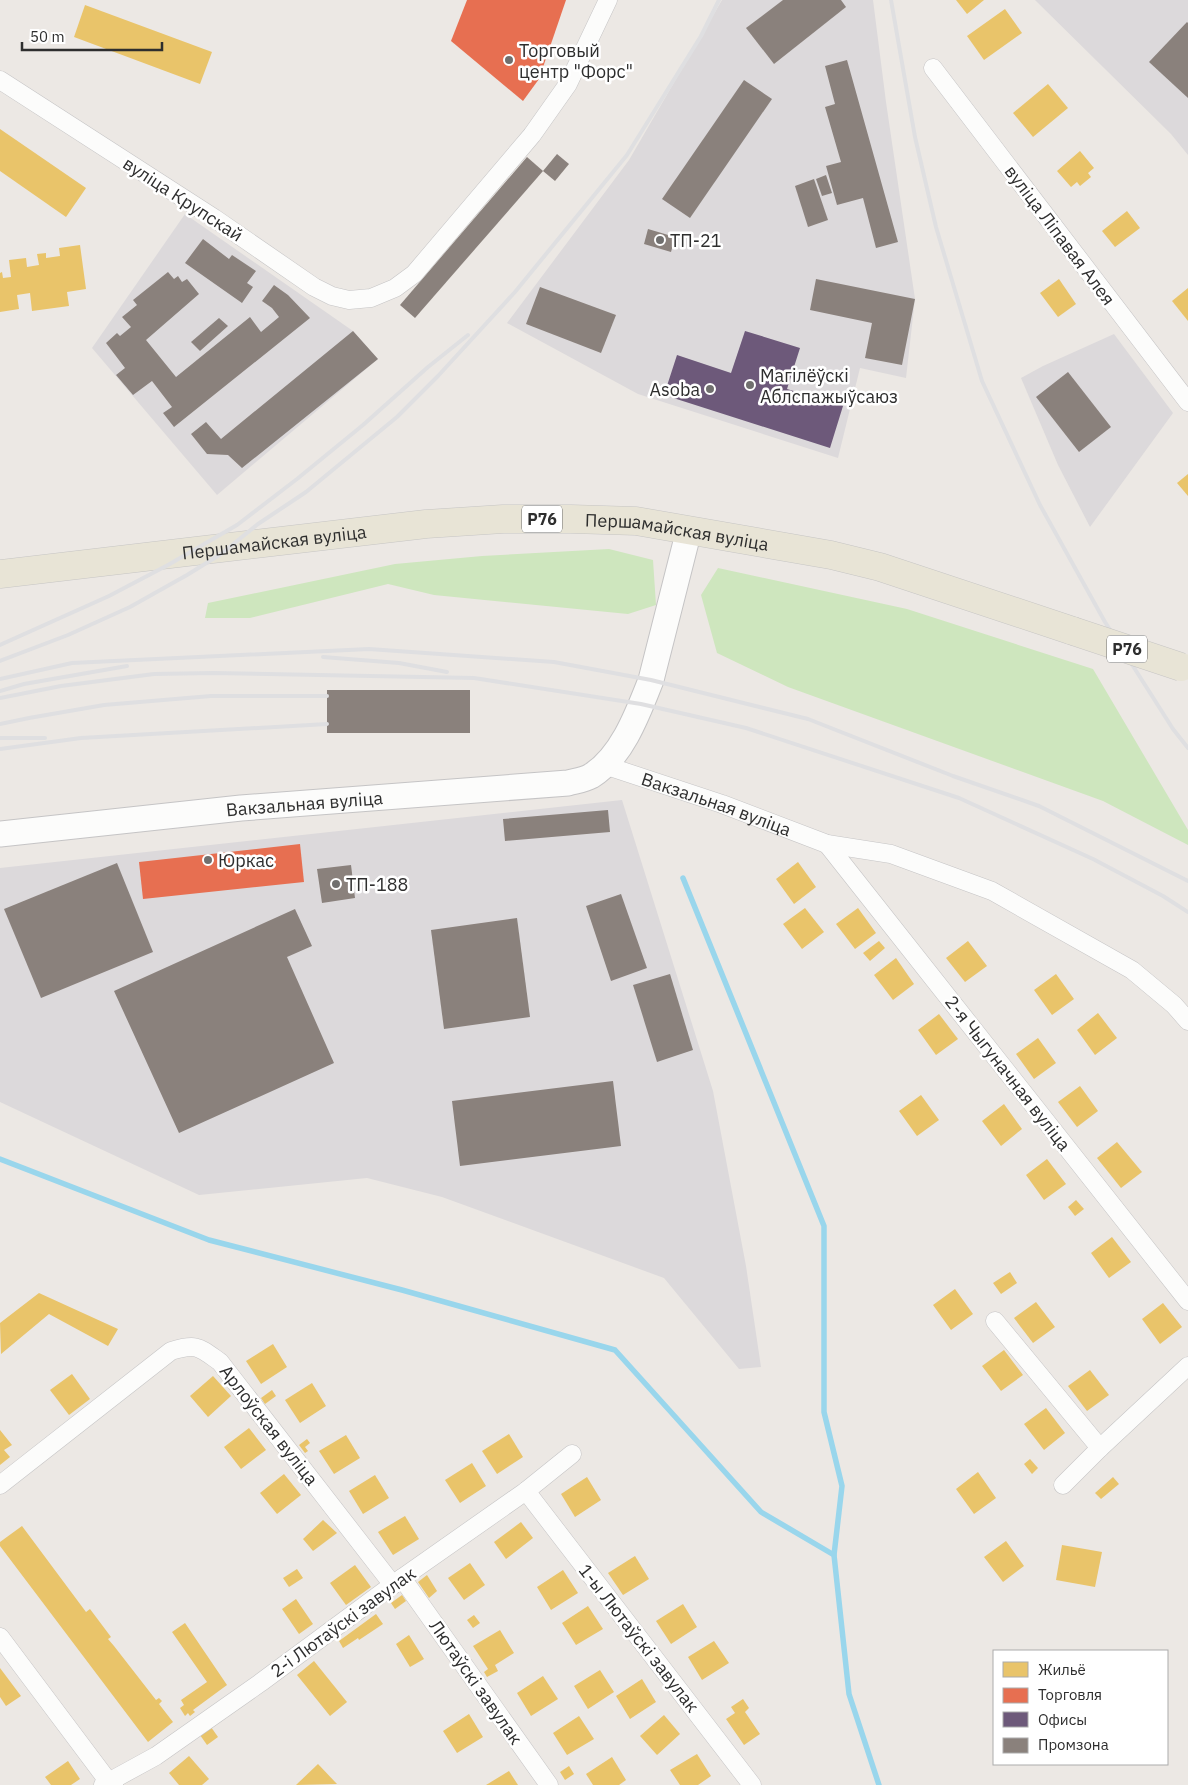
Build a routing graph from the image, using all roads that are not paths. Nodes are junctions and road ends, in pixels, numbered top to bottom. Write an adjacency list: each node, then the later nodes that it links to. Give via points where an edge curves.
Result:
1 (608, 0): 3 (street, вуліца Крупскай, via 568,84 532,135 414,274 395,288 371,298 349,300 332,296 314,286)
2 (933, 68): 4 (street, вуліца Ліпавая Алея)
3 (0, 80)
4 (1188, 402)
5 (689, 530): 6 (main road, Першамайская вуліца / Р76, via 636,521 503,519 426,524); 7 (main road, Першамайская вуліца / Р76, bridge, via 880,567); 8 (main road, Вакзальная вуліца, via 650,680 626,736)
6 (0, 574)
7 (1185, 668)
8 (604, 765): 9 (main road, Вакзальная вуліца, via 589,777 568,783 241,808); 10 (street, Вакзальная вуліца, via 722,804)
9 (0, 834)
10 (827, 844): 11 (street, Вакзальная вуліца, via 892,854 992,891 1132,970 1174,1004); 12 (street, 2-я Чыгуначная вуліца)
11 (1188, 1021)
12 (1188, 1301)
13 (995, 1321): 15 (street)
14 (1188, 1366): 15 (street)
15 (1100, 1448): 18 (street)
16 (572, 1454): 19 (street, 2-і Лютаўскі завулак)
17 (0, 1485): 20 (street, Арлоўская вуліца, via 171,1351 186,1346 198,1347 220,1362)
18 (1063, 1485)
19 (526, 1491): 20 (street, 2-і Лютаўскі завулак); 24 (street, 1-ы Лютаўскі завулак)
20 (398, 1582): 22 (street, 2-і Лютаўскі завулак, via 156,1756); 23 (street, Лютаўскі завулак)
21 (0, 1637): 22 (street)
22 (108, 1784)
23 (549, 1785)
24 (752, 1785)

